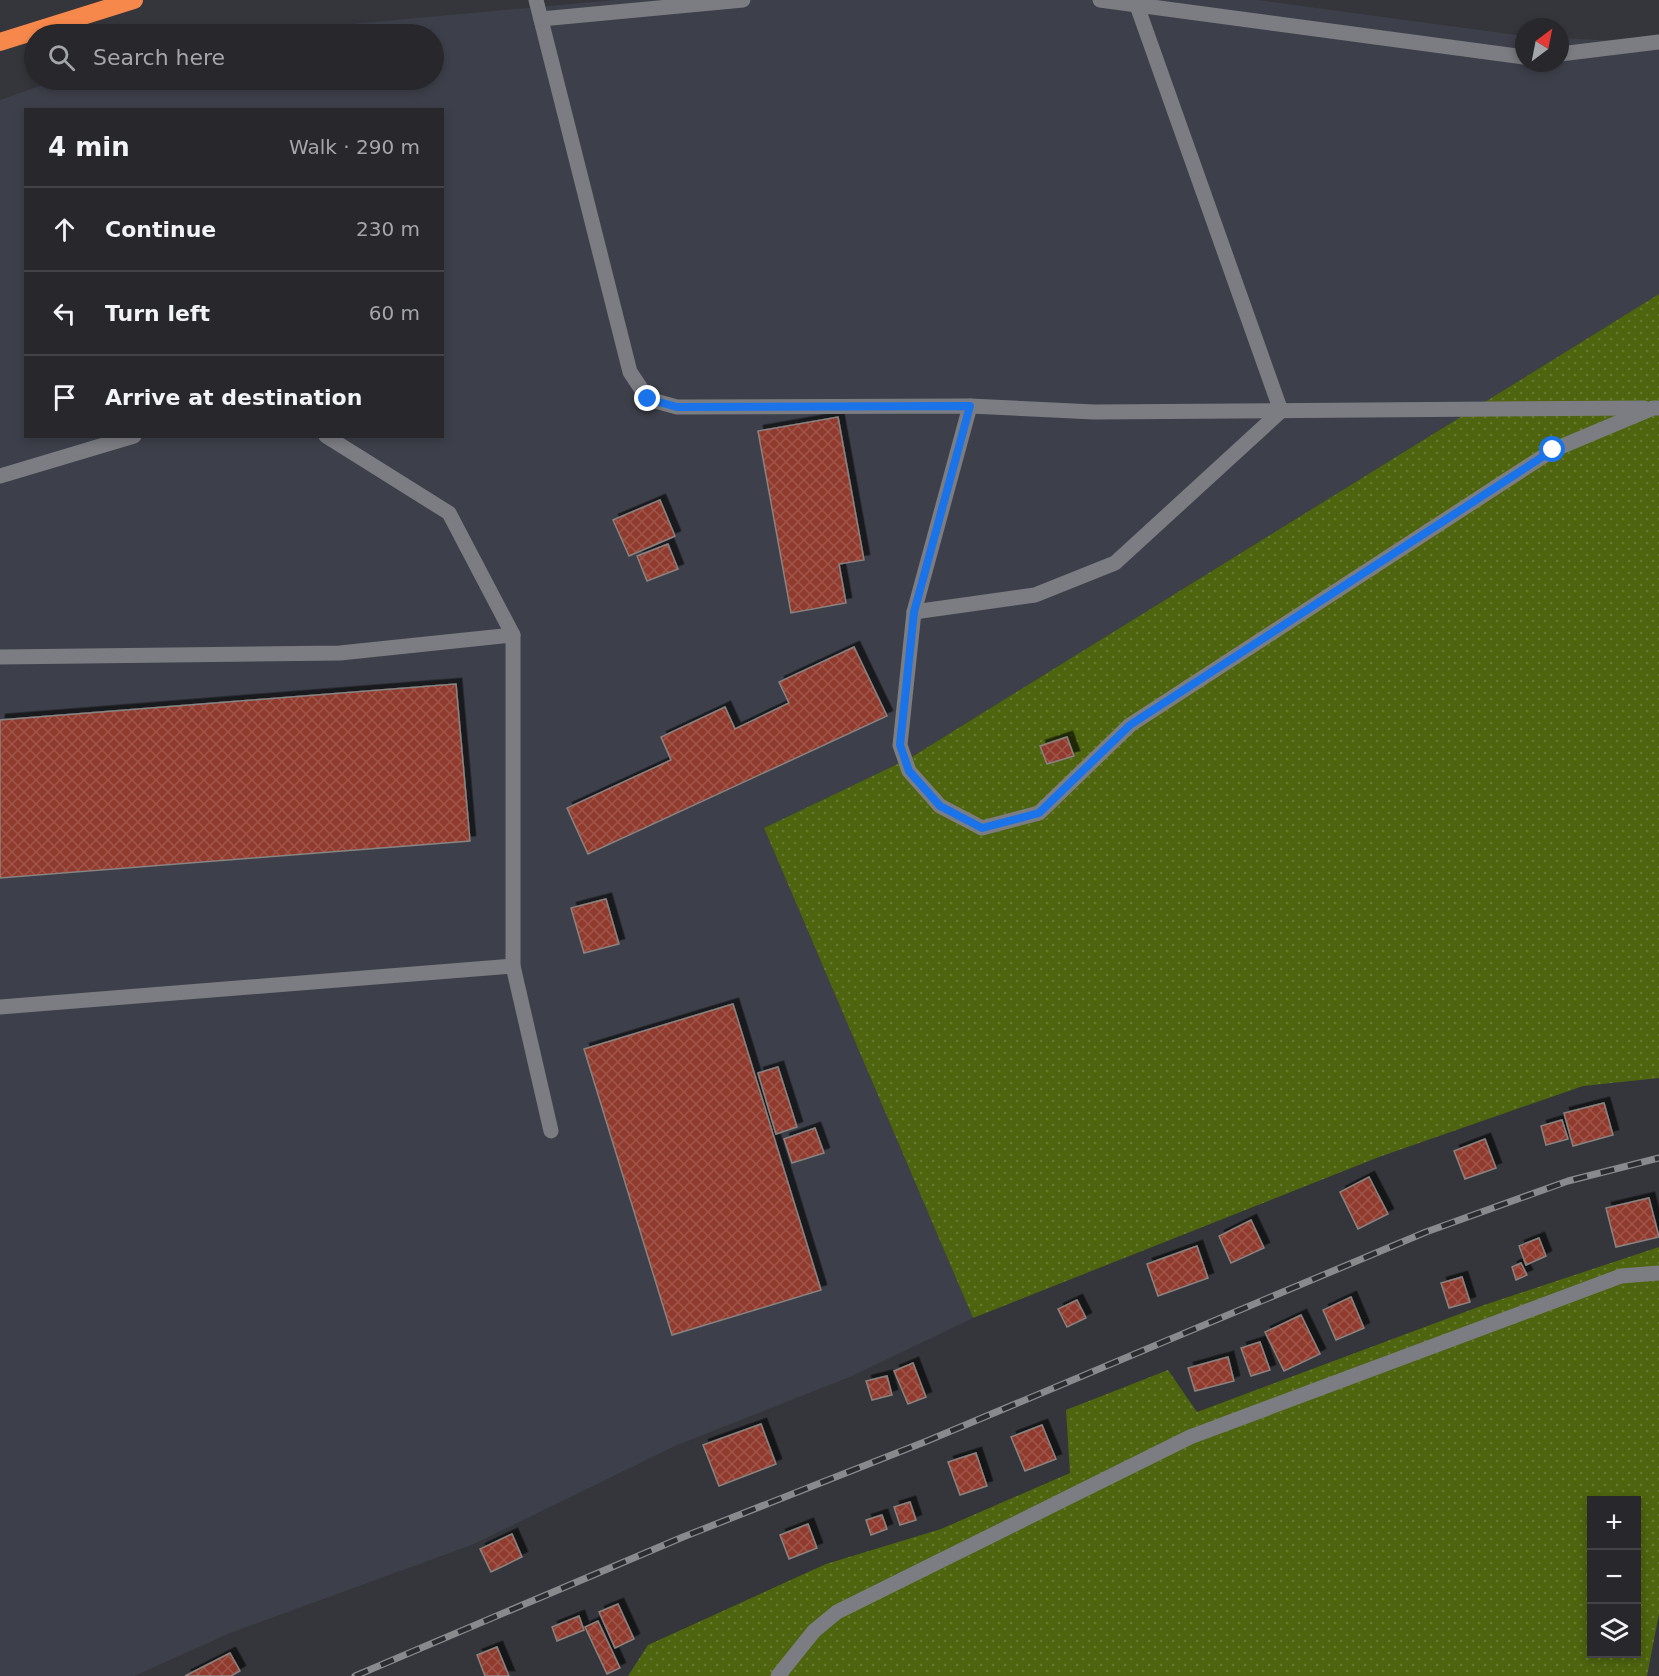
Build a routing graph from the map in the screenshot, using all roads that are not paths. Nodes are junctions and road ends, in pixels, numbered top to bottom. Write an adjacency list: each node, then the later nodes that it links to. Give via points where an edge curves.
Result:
1 (134, 0): 7 (highway)
2 (536, 0): 6 (street)
3 (743, 0): 6 (street)
4 (1100, 0): 5 (street)
5 (1136, 2): 12 (street); 15 (street)
6 (540, 19): 13 (street, via 630,372 648,399 677,407)
7 (57, 24)
8 (24, 34): 9 (highway)
9 (0, 42)
10 (1659, 42): 11 (street)
11 (1569, 53)
12 (1515, 56)
13 (970, 406): 15 (street, via 1094,412); 19 (street)
14 (1656, 408): 15 (street); 19 (street, via 1553,450 1140,719 1039,813 982,828 940,806 909,771 900,745)
15 (1281, 411): 19 (street, via 1115,563 1035,595)
16 (127, 438): 18 (street)
17 (329, 438): 20 (street, via 448,513)
18 (0, 476)
19 (914, 612)
20 (513, 635): 21 (street, via 340,653); 22 (street)
21 (0, 657)
22 (513, 966): 23 (street); 24 (street)
23 (0, 1007)
24 (551, 1131)
25 (1659, 1273): 26 (street, via 1621,1276 1190,1437 837,1612 814,1631)
26 (778, 1676)

